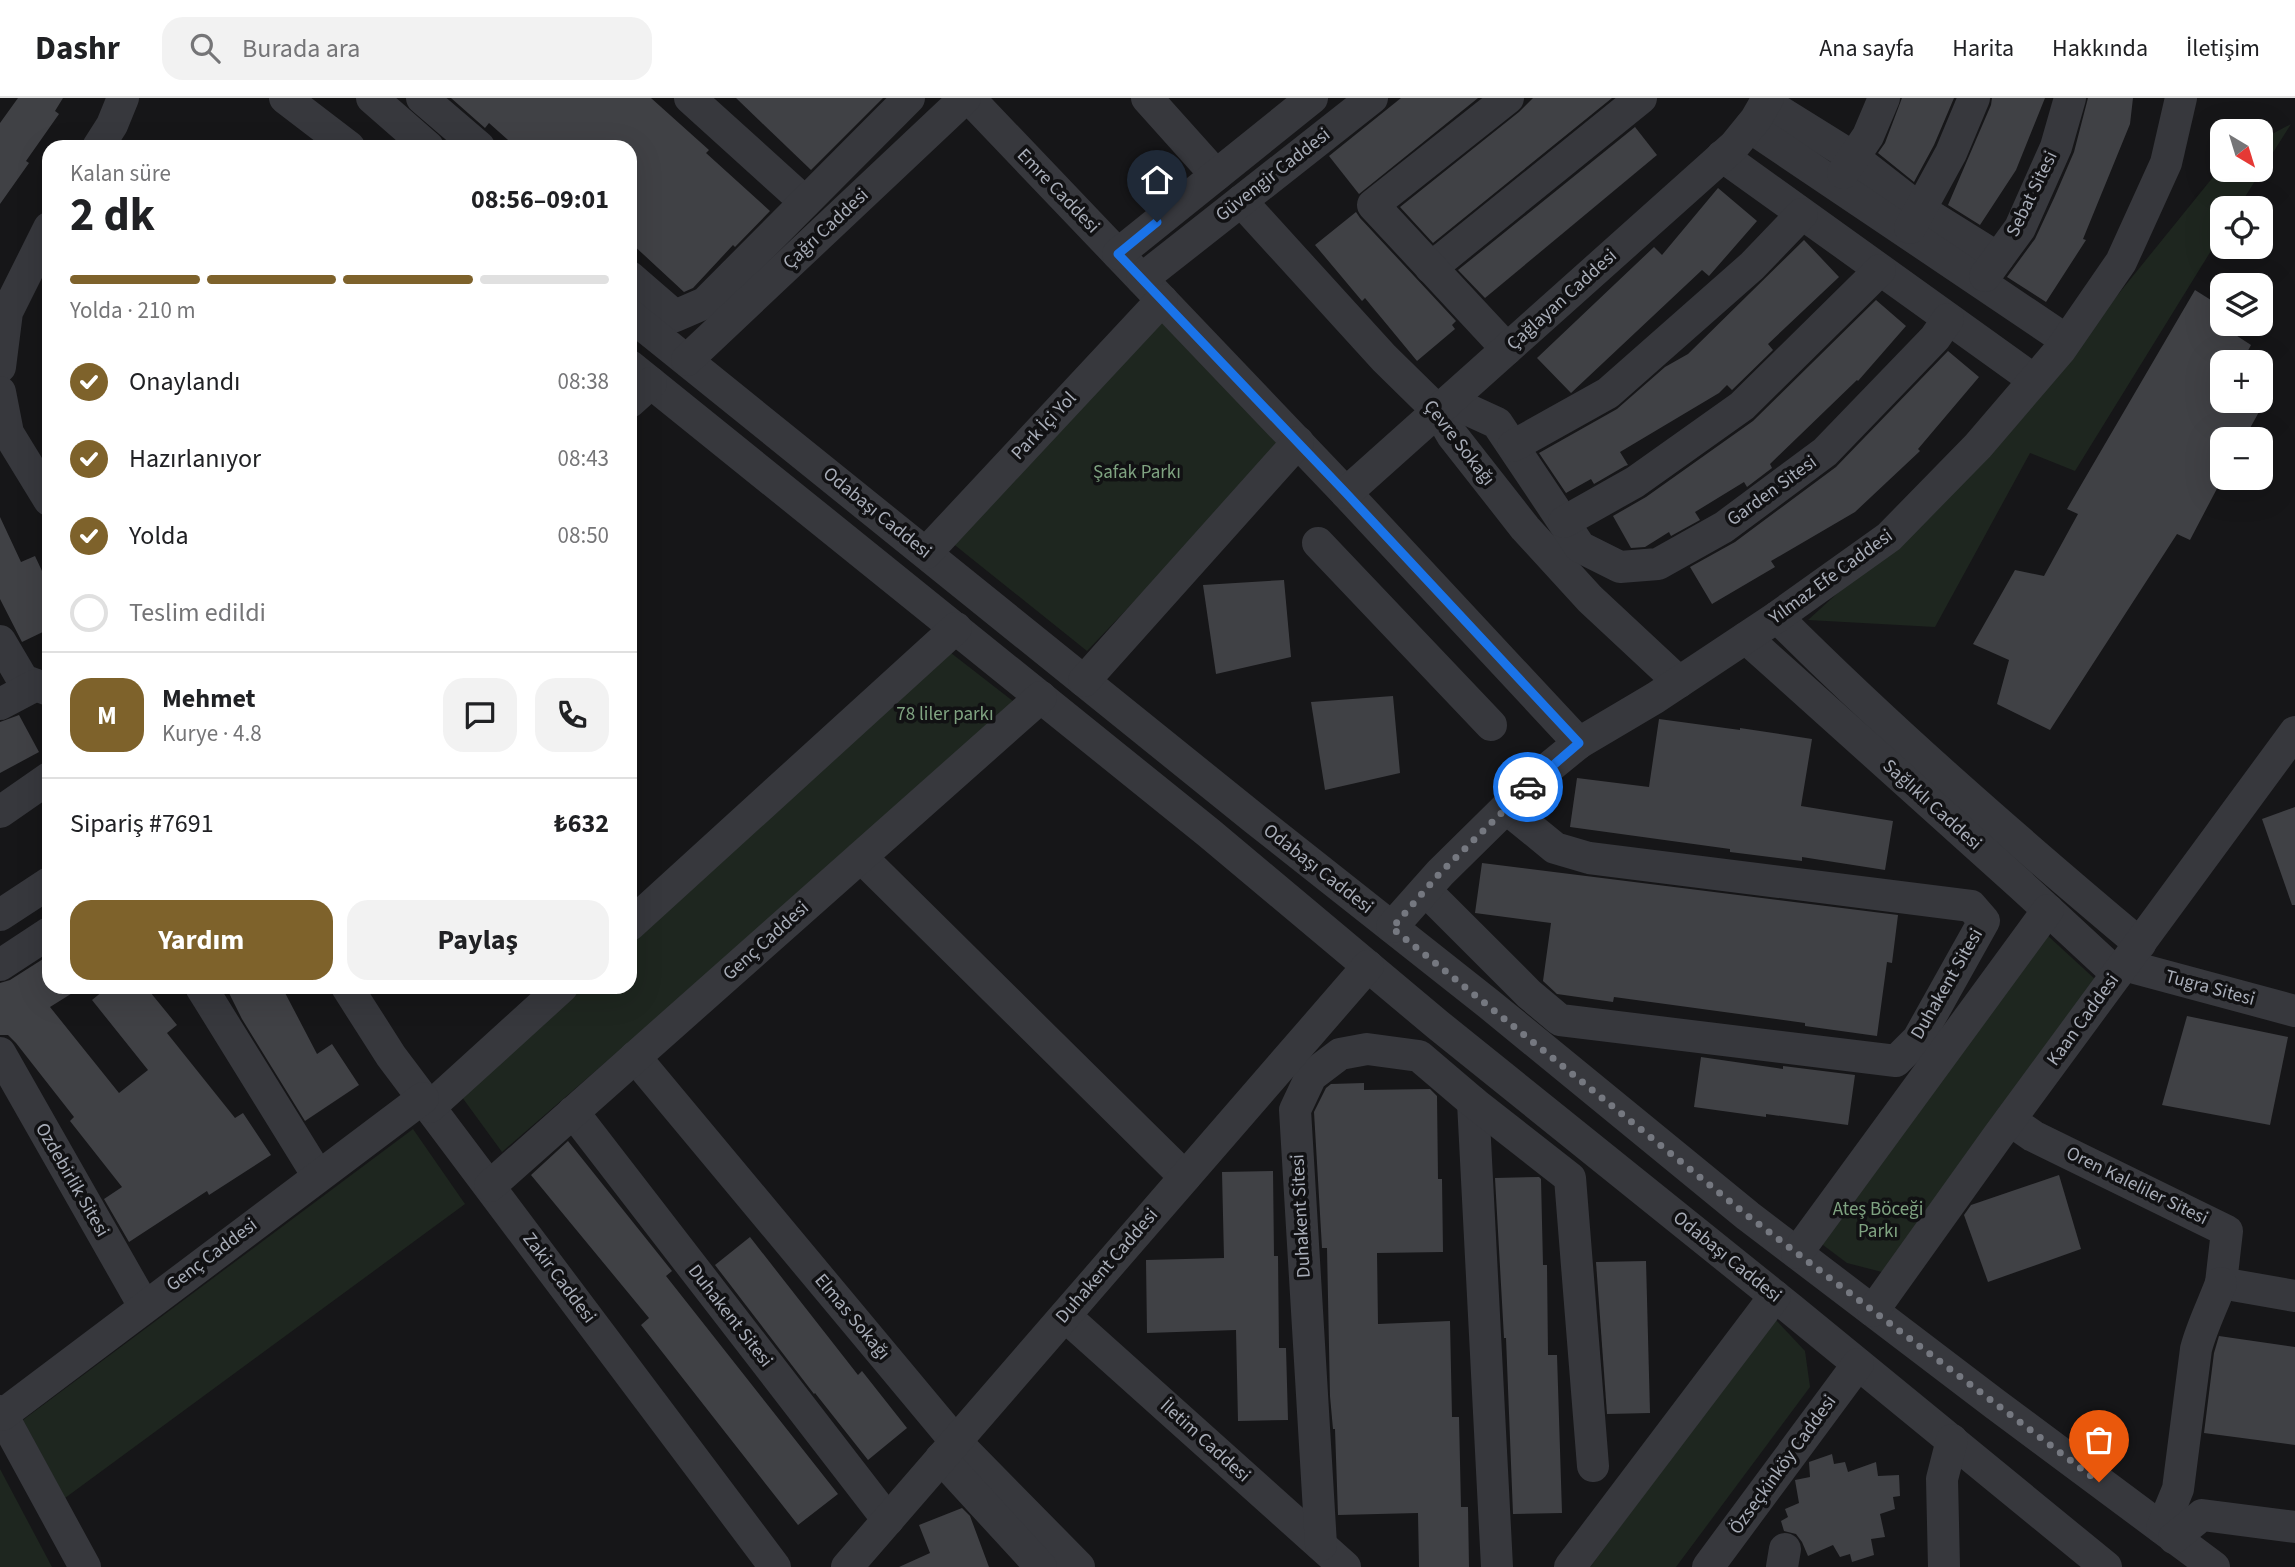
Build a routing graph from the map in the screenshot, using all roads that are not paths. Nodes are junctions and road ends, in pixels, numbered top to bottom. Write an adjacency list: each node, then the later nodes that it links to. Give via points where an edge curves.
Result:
1 (146, 98): 18 (street)
2 (285, 98): 19 (street)
3 (372, 98): 20 (street)
4 (422, 98): 21 (street)
5 (690, 98): 27 (street)
6 (909, 98): 27 (street)
7 (967, 98): 31 (street, Emre Caddesi); 41 (street, Çağrı Caddesi)
8 (1147, 98): 24 (street)
9 (1312, 98): 24 (street, Güvengir Caddesi)
10 (1372, 98): 26 (street, Güvengir Caddesi)
11 (1508, 98): 32 (street, via 1373,205)
12 (1641, 98): 32 (street)
13 (1884, 98): 23 (street, via 1868,136)
14 (1975, 98): 29 (street)
15 (2070, 98): 34 (street, Sebat Sitesi, via 2056,147 2020,228)
16 (2181, 98): 39 (street, Yılmaz Efe Caddesi, via 2166,163 2121,262)
17 (1762, 109): 22 (street, Çağlayan Caddesi); 23 (street); 25 (street)
18 (111, 123)
19 (340, 140)
20 (420, 140)
21 (471, 140)
22 (1722, 156): 28 (street); 40 (street, Çağlayan Caddesi)
23 (1853, 157): 25 (street); 29 (street)
24 (1216, 174): 31 (street, Güvengir Caddesi)
25 (1836, 184): 29 (street)
26 (1241, 201): 36 (street, Güvengir Caddesi); 46 (street, Çevre Sokağı, via 1384,358)
27 (805, 202): 35 (street, via 705,303 675,316)
28 (1802, 214): 33 (street); 48 (street, via 1752,266 1608,393)
29 (1914, 221): 34 (street)
30 (42, 242): 42 (street, via 7,312)
31 (1118, 254): 36 (street, Emre Caddesi)
32 (1431, 268): 40 (street)
33 (1880, 270): 37 (street); 51 (street, via 1742,406 1635,482)
34 (1989, 270): 39 (street)
35 (637, 283)
36 (1152, 289): 47 (street, Emre Caddesi); 53 (street, Park İçi Yol)
37 (1948, 318): 43 (street); 51 (street, Garden Sitesi, via 1935,338 1825,452 1724,527 1658,564 1620,567 1580,547)
38 (637, 320): 41 (street, Odabaşı Caddesi)
39 (2066, 340): 43 (street, Yılmaz Efe Caddesi)
40 (1507, 349): 46 (street, Çağlayan Caddesi)
41 (687, 360): 53 (street, Odabaşı Caddesi)
42 (0, 367)
43 (2034, 380): 55 (street, Yılmaz Efe Caddesi, via 1978,446 1889,537)
44 (637, 383): 56 (street, Odabaşı Caddesi)
45 (0, 392): 49 (street, via 8,433)
46 (1444, 406): 48 (street, Garden Sitesi, via 1497,423); 50 (street, Çağlayan Caddesi); 61 (street, Çevre Sokağı, via 1452,435 1535,538 1590,599)
47 (1298, 442): 50 (street, Emre Caddesi); 60 (street)
48 (1513, 446): 51 (street, Garden Sitesi)
49 (42, 489)
50 (1346, 493): 54 (street, Emre Caddesi)
51 (1564, 522)
52 (1318, 543): 59 (street)
53 (926, 553): 60 (street, Odabaşı Caddesi)
54 (1455, 610): 59 (street); 67 (street, Emre Caddesi)
55 (1777, 618): 57 (street, Yılmaz Efe Caddesi); 79 (street, Sağlıklı Caddesi, via 2038,859)
56 (956, 628): 63 (street, Odabaşı Caddesi); 76 (street)
57 (1746, 638): 61 (street, Yılmaz Efe Caddesi); 74 (street, Sağlıklı Caddesi)
58 (0, 641): 62 (street, via 23,680)
59 (1413, 644): 65 (street)
60 (1084, 681): 77 (street, Odabaşı Caddesi)
61 (1679, 682): 67 (street, Yılmaz Efe Caddesi)
62 (42, 688): 64 (street)
63 (1041, 697): 71 (street, Genç Caddesi); 81 (street, Odabaşı Caddesi)
64 (0, 704)
65 (1491, 724)
66 (2295, 732): 79 (street, Kaan Caddesi)
67 (1579, 743): 69 (street, Yılmaz Efe Caddesi)
68 (42, 783): 70 (street)
69 (1506, 807): 73 (street, Yılmaz Efe Caddesi); 73 (street, Duhakent Sitesi, via 1555,848 1589,858 1971,906 1984,921 1918,1039 1896,1061 1560,1020)
70 (0, 812)
71 (862, 857): 87 (street, Genç Caddesi); 93 (street)
72 (42, 888): 75 (street)
73 (1425, 890): 77 (street, Yılmaz Efe Caddesi)
74 (2048, 910): 79 (street, Sağlıklı Caddesi); 95 (street)
75 (0, 915)
76 (637, 919)
77 (1392, 928): 95 (street, Odabaşı Caddesi)
78 (42, 938): 80 (street)
79 (2127, 961): 85 (street, Tugra Sitesi); 91 (street, Kaan Caddesi)
80 (0, 965)
81 (1368, 966): 93 (street, Duhakent Caddesi); 97 (street, Odabaşı Caddesi)
82 (205, 994): 92 (street)
83 (351, 994): 88 (street, Zakir Caddesi)
84 (554, 994): 88 (street, Genç Caddesi)
85 (2295, 1011)
86 (0, 1054): 99 (street, Ozdebirlik Sitesi)
87 (635, 1057): 90 (street, Genç Caddesi); 105 (street, Elmas Sokağı)
88 (427, 1102): 92 (street, Genç Caddesi); 94 (street, Zakir Caddesi)
89 (1473, 1102): 106 (street, Duhakent Sitesi, via 1570,1178); 110 (street, Duhakent Sitesi, via 1419,1056 1367,1049 1340,1054 1311,1076 1295,1111); 118 (street)
90 (573, 1112): 94 (street, Genç Caddesi); 107 (street, Duhakent Sitesi)
91 (2010, 1120): 96 (street, Oren Kaleliler Sitesi, via 2032,1136 2227,1231); 100 (street, Kaan Caddesi)
92 (318, 1176): 99 (street, Genç Caddesi)
93 (1185, 1177): 101 (street, Duhakent Caddesi)
94 (490, 1186): 113 (street, Zakir Caddesi)
95 (1797, 1253): 100 (street, Odabaşı Caddesi)
96 (2221, 1283): 98 (street); 109 (street, via 2196,1349)
97 (1775, 1296): 102 (street, Odabaşı Caddesi); 119 (street)
98 (2295, 1296)
99 (144, 1306): 103 (street, Genç Caddesi)
100 (1873, 1311): 109 (street, Odabaşı Caddesi)
101 (1065, 1316): 105 (street, Duhakent Caddesi); 110 (street, İletim Caddesi)
102 (1858, 1364): 104 (street, Odabaşı Caddesi); 111 (street, Özseçkinköy Caddesi)
103 (1, 1413): 112 (street)
104 (1952, 1440): 121 (street, via 1942,1479); 122 (street, Odabaşı Caddesi)
105 (949, 1450): 107 (street, Duhakent Caddesi); 115 (street); 116 (street, Elmas Sokağı)
106 (1592, 1466)
107 (888, 1520): 114 (street, Duhakent Caddesi)
108 (2295, 1527): 109 (street, via 2202,1515)
109 (2168, 1533): 123 (street, Odabaşı Caddesi)
110 (1321, 1545): 117 (street, İletim Caddesi)
111 (1733, 1553): 120 (street, Özseçkinköy Caddesi)
112 (85, 1567)
113 (775, 1567)
114 (847, 1567)
115 (1041, 1567)
116 (1079, 1567)
117 (1345, 1567)
118 (1497, 1567)
119 (1570, 1567)
120 (1708, 1567)
121 (1944, 1567)
122 (2106, 1567)
123 (2214, 1567)

